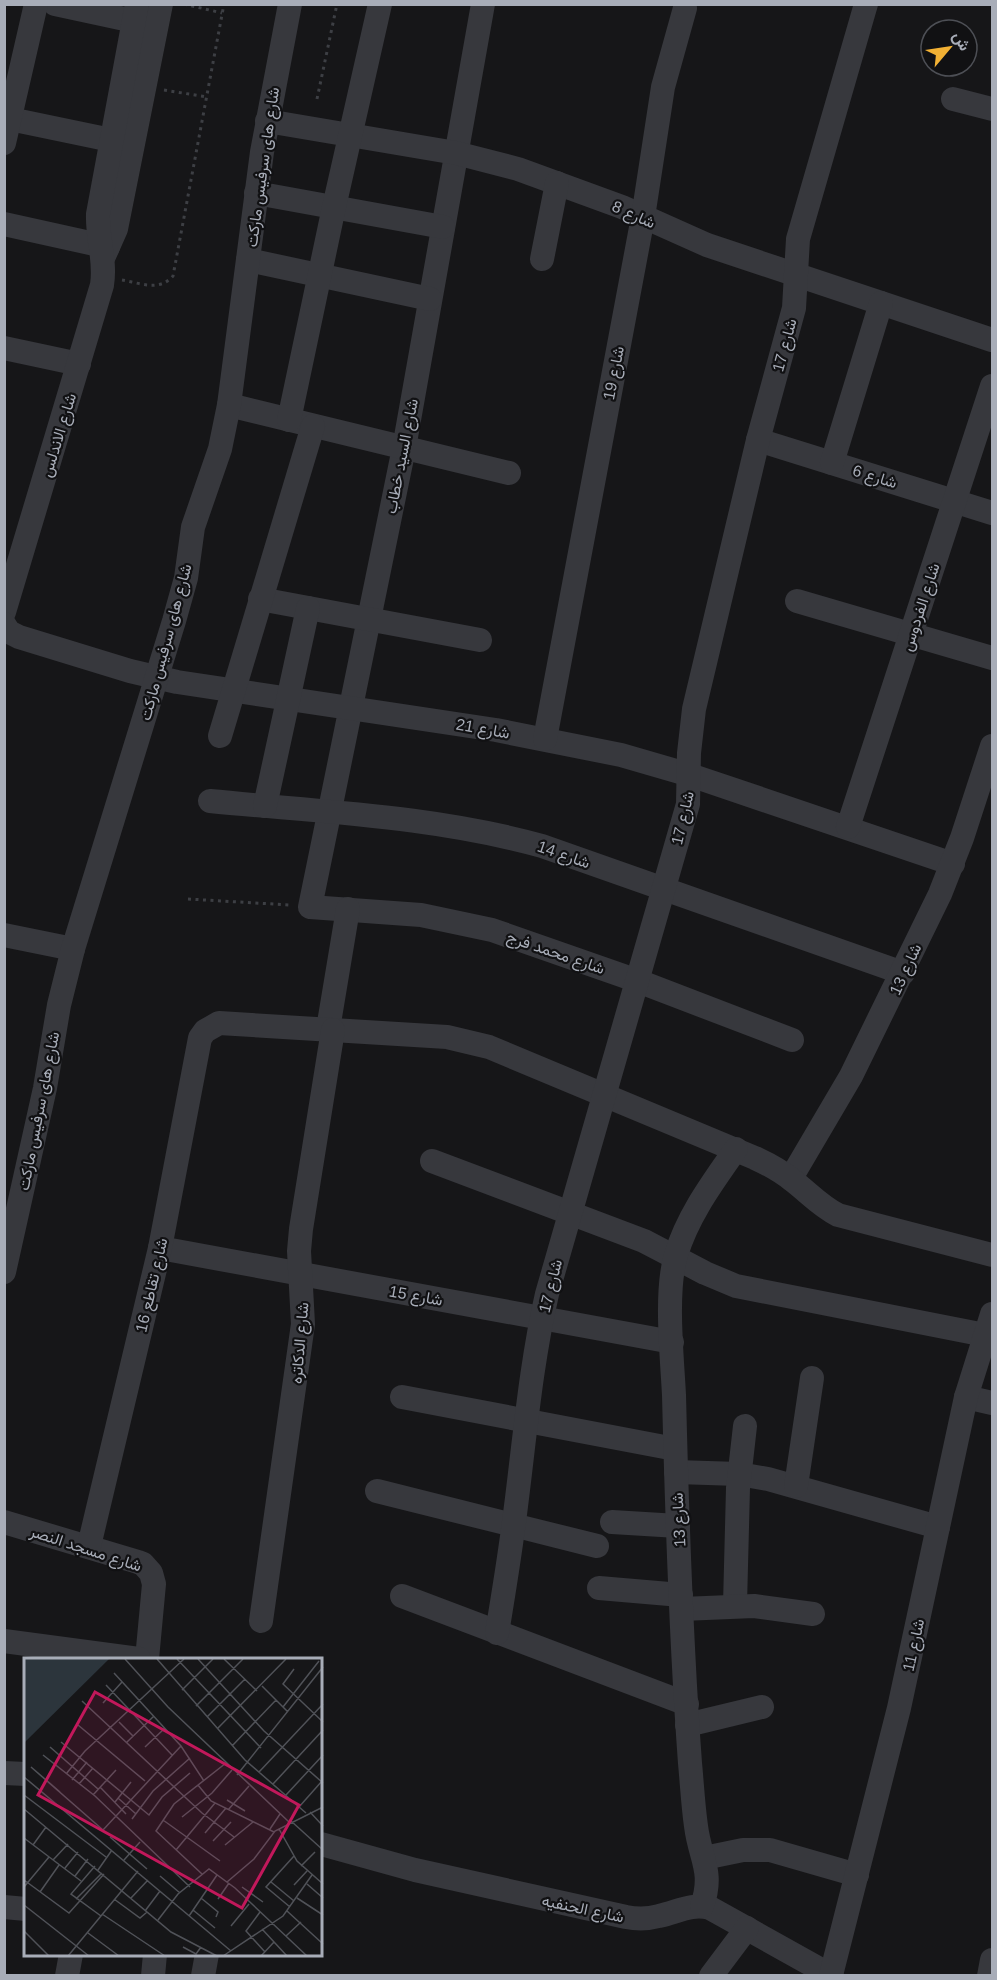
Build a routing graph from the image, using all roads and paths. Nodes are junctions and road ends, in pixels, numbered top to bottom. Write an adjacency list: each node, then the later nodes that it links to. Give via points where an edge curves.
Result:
1 (36, 4): 18 (street)
2 (55, 4): 12 (street)
3 (184, 4): 11 (path)
4 (224, 4): 11 (path)
5 (290, 4): 19 (street, شارع هاى سرفيس ماركت)
6 (337, 4): 15 (path)
7 (380, 4): 20 (street)
8 (483, 4): 23 (street, شارع السيد خطاب)
9 (866, 4): 34 (street, شارع 17, via 798,239)
10 (684, 8): 28 (street, شارع 19, via 663,87)
11 (222, 13): 14 (path)
12 (145, 18): 13 (street, شارع الاندلس); 21 (street, شارع الاندلس)
13 (144, 87): 14 (path); 24 (street, شارع الاندلس)
14 (207, 97): 31 (path, via 173,276 157,286)
15 (317, 99)
16 (953, 99): 17 (street)
17 (993, 109)
18 (10, 119): 21 (street); 22 (street)
19 (267, 121): 20 (street, شارع 8); 26 (street, شارع هاى سرفيس ماركت)
20 (350, 135): 23 (street, شارع 8); 27 (street)
21 (111, 140): 24 (street, شارع الاندلس)
22 (4, 143)
23 (456, 153): 25 (street, شارع 8); 30 (street, شارع السيد خطاب)
24 (115, 178): 31 (street, شارع الاندلس, via 98,214)
25 (557, 183): 28 (street, شارع 8); 32 (street)
26 (256, 193): 27 (street); 33 (street, شارع هاى سرفيس ماركت)
27 (334, 207): 30 (street); 35 (street)
28 (643, 216): 34 (street, شارع 8, via 707,245); 64 (street, شارع 19)
29 (4, 224): 31 (street)
30 (443, 227): 36 (street, شارع السيد خطاب)
31 (104, 256): 40 (street, شارع الاندلس, via 98,302)
32 (542, 259)
33 (248, 260): 35 (street); 42 (street, شارع هاى سرفيس ماركت)
34 (796, 274): 37 (street, شارع 8); 45 (street, شارع 17, via 794,308)
35 (319, 275): 36 (street); 43 (street)
36 (430, 299): 46 (street, شارع السيد خطاب)
37 (881, 303): 38 (street, شارع 8); 47 (street)
38 (993, 340)
39 (4, 348): 40 (street)
40 (80, 364): 55 (street, شارع الاندلس)
41 (993, 386): 49 (street, شارع الفردوس)
42 (230, 405): 43 (street); 59 (street, شارع هاى سرفيس ماركت, via 220,449 193,527 186,578)
43 (289, 420): 44 (street)
44 (313, 426): 46 (street); 51 (street)
45 (758, 440): 47 (street, شارع 6); 66 (street, شارع 17, via 694,709)
46 (404, 448): 48 (street); 54 (street, شارع السيد خطاب)
47 (832, 463): 49 (street, شارع 6)
48 (509, 472)
49 (955, 501): 50 (street, شارع 6); 56 (street, شارع الفردوس)
50 (993, 513)
51 (260, 599): 53 (street); 60 (street)
52 (797, 601): 56 (street)
53 (308, 608): 54 (street); 61 (street)
54 (368, 619): 57 (street); 62 (street, شارع السيد خطاب)
55 (5, 621): 59 (street, شارع 21, via 9,632 19,637)
56 (911, 635): 58 (street); 70 (street, شارع الفردوس)
57 (480, 640)
58 (993, 658)
59 (157, 678): 60 (street, شارع 21); 77 (street, شارع هاى سرفيس ماركت)
60 (232, 690): 61 (street, شارع 21); 63 (street)
61 (288, 699): 62 (street, شارع 21); 68 (street)
62 (350, 708): 64 (street, شارع 21); 69 (street, شارع السيد خطاب)
63 (220, 736)
64 (545, 739): 66 (street, شارع 21)
65 (993, 746): 71 (street, شارع 13)
66 (690, 775): 70 (street, شارع 21); 72 (street, شارع 17, via 688,804)
67 (210, 801): 68 (street, شارع 14)
68 (265, 806): 69 (street, شارع 14)
69 (328, 813): 72 (street, شارع 14, via 433,823 506,836); 74 (street, شارع السيد خطاب)
70 (848, 827): 71 (street, شارع 21)
71 (953, 864): 78 (street, شارع 13)
72 (664, 889): 78 (street, شارع 14); 79 (street, شارع 17)
73 (188, 899): 74 (path)
74 (310, 907): 75 (street, شارع محمد فرج)
75 (348, 909): 79 (street, شارع محمد فرج, via 420,915 483,927); 80 (street, شارع الدكاتره)
76 (4, 935): 77 (street)
77 (73, 949): 90 (street, شارع هاى سرفيس ماركت)
78 (903, 973): 85 (street, شارع 13, via 851,1076)
79 (638, 981): 81 (street, شارع محمد فرج); 82 (street, شارع 17)
80 (331, 1029): 82 (street, via 468,1041); 87 (street, شارع تقاطع 16, via 228,1023 211,1025 200,1038); 91 (street, شارع الدكاتره, via 301,1229)
81 (792, 1040)
82 (605, 1095): 83 (street); 86 (street, شارع 17)
83 (736, 1149): 85 (street); 89 (street, شارع 13, via 703,1197)
84 (432, 1161): 86 (street)
85 (791, 1179): 88 (street, via 838,1215)
86 (569, 1214): 89 (street, via 644,1240); 92 (street, شارع 17)
87 (160, 1248): 91 (street, شارع 15); 111 (street, شارع تقاطع 16)
88 (993, 1255)
89 (675, 1256): 93 (street, via 736,1286); 94 (street, شارع 13)
90 (4, 1272)
91 (301, 1274): 92 (street, شارع 15); 117 (street, شارع الدكاتره, via 302,1340)
92 (542, 1317): 94 (street, شارع 15); 99 (street, شارع 17)
93 (989, 1325): 97 (street, شارع 11)
94 (672, 1342): 101 (street, شارع 13)
95 (812, 1378): 103 (street)
96 (402, 1397): 99 (street)
97 (966, 1397): 98 (street); 109 (street, شارع 11)
98 (993, 1403)
99 (525, 1420): 101 (street); 107 (street, شارع 17)
100 (746, 1426): 102 (street)
101 (675, 1461): 102 (street); 108 (street, شارع 13)
102 (739, 1474): 103 (street); 115 (street)
103 (796, 1486): 109 (street)
104 (377, 1491): 107 (street)
105 (4, 1522): 111 (street, شارع مسجد النصر)
106 (612, 1522): 108 (street)
107 (514, 1525): 110 (street); 118 (street, شارع 17)
108 (678, 1526): 114 (street, شارع 13)
109 (938, 1527): 128 (street, شارع 11, via 899,1708)
110 (597, 1545)
111 (89, 1546): 121 (street, شارع مسجد النصر, via 143,1564 151,1573 154,1584)
112 (599, 1588): 114 (street)
113 (402, 1596): 118 (street)
114 (682, 1602): 115 (street); 123 (street, شارع 13)
115 (735, 1605): 116 (street)
116 (813, 1614)
117 (261, 1621)
118 (497, 1633): 123 (street)
119 (4, 1641): 120 (street)
120 (132, 1658)
121 (147, 1658)
122 (762, 1707): 123 (street)
123 (687, 1714): 127 (street, شارع 13, via 696,1828)
124 (4, 1773): 125 (street)
125 (24, 1774)
126 (322, 1844): 130 (street, شارع الحنفيه, via 415,1870 626,1917 650,1918 687,1906)
127 (704, 1858): 128 (street, via 743,1850 770,1850); 130 (street, شارع 13, via 708,1882)
128 (857, 1875): 137 (street, شارع 11)
129 (4, 1906): 131 (street)
130 (702, 1906): 132 (street)
131 (24, 1909)
132 (747, 1929): 137 (street); 141 (street)
133 (70, 1956): 138 (street)
134 (155, 1956): 139 (street)
135 (207, 1956): 140 (street)
136 (993, 1960): 142 (street)
137 (831, 1975)
138 (67, 1976)
139 (153, 1976)
140 (203, 1976)
141 (711, 1976)
142 (989, 1976)

